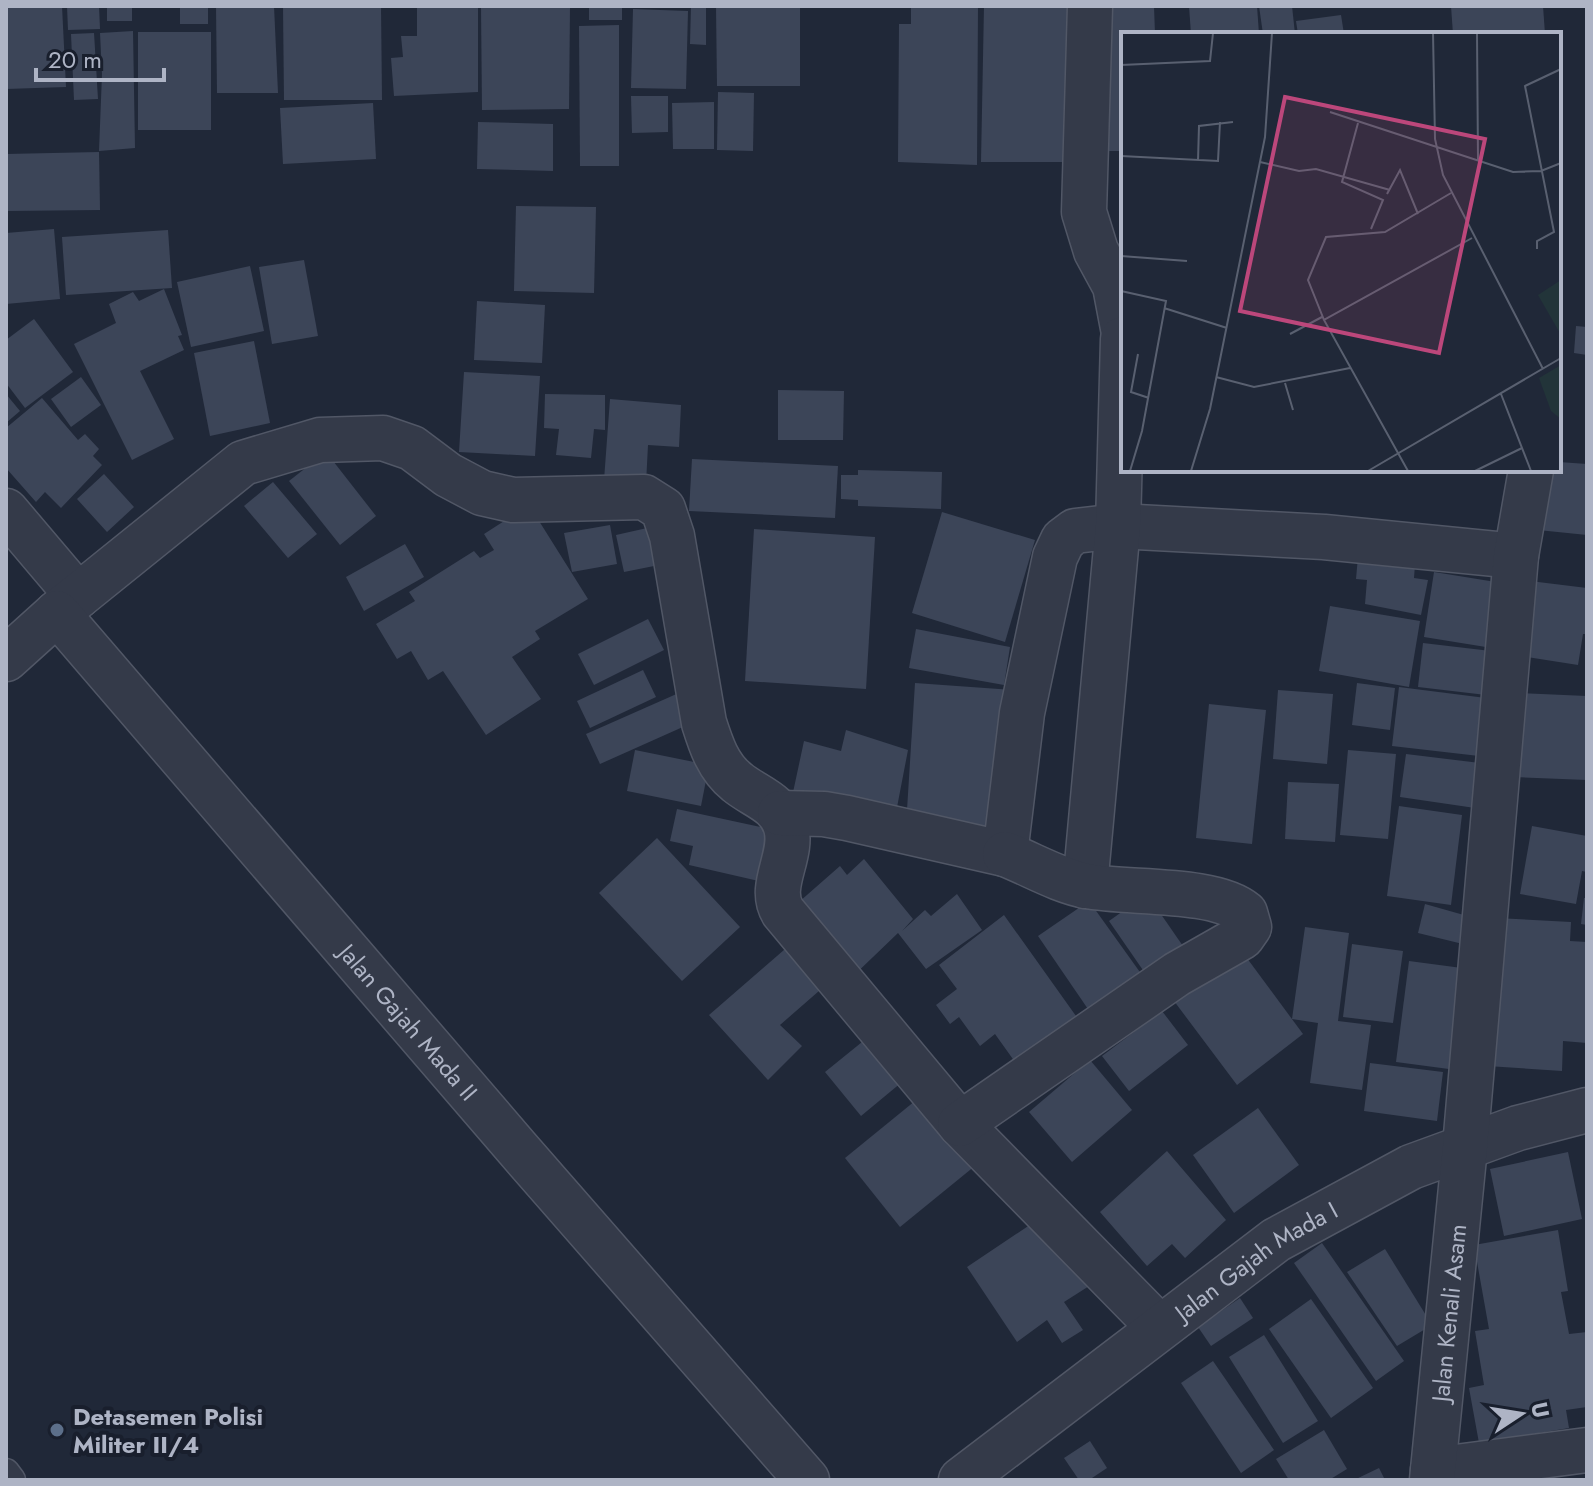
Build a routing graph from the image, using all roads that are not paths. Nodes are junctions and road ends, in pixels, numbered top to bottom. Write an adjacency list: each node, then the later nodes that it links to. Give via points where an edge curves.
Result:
1 (1090, 6): 2 (street, via 1084,212 1096,251 1115,286)
2 (1121, 318)
3 (1121, 414): 6 (street)
4 (1531, 472): 7 (street, Jalan Kenali Asam)
5 (6, 511): 8 (street, Jalan Gajah Mada II)
6 (1118, 526): 7 (street, via 1324,537); 11 (street, via 1075,531 1063,540 1055,557 1022,713); 12 (street)
7 (1516, 556): 15 (street, Jalan Kenali Asam)
8 (67, 604): 9 (street); 10 (street, via 243,463 320,440 383,438 412,448 482,493 513,500 644,497 663,509 670,528 711,747 737,782); 21 (street, Jalan Gajah Mada II, via 507,1136)
9 (6, 659)
10 (780, 813): 11 (street, via 847,818); 14 (street, via 789,847 777,892 779,907)
11 (1005, 854): 12 (street)
12 (1085, 886): 14 (street, via 1228,903 1245,913 1249,927 1242,937 1177,974)
13 (1587, 1110): 15 (street, Jalan Gajah Mada I)
14 (960, 1124): 16 (street)
15 (1465, 1147): 16 (street, Jalan Gajah Mada I, via 1411,1167 1276,1240); 19 (street, Jalan Kenali Asam)
16 (1159, 1327): 22 (street, Jalan Gajah Mada I)
17 (1587, 1450): 19 (street)
18 (6, 1472): 20 (lane)
19 (1432, 1475)
20 (12, 1480)
21 (807, 1480)
22 (961, 1480)

